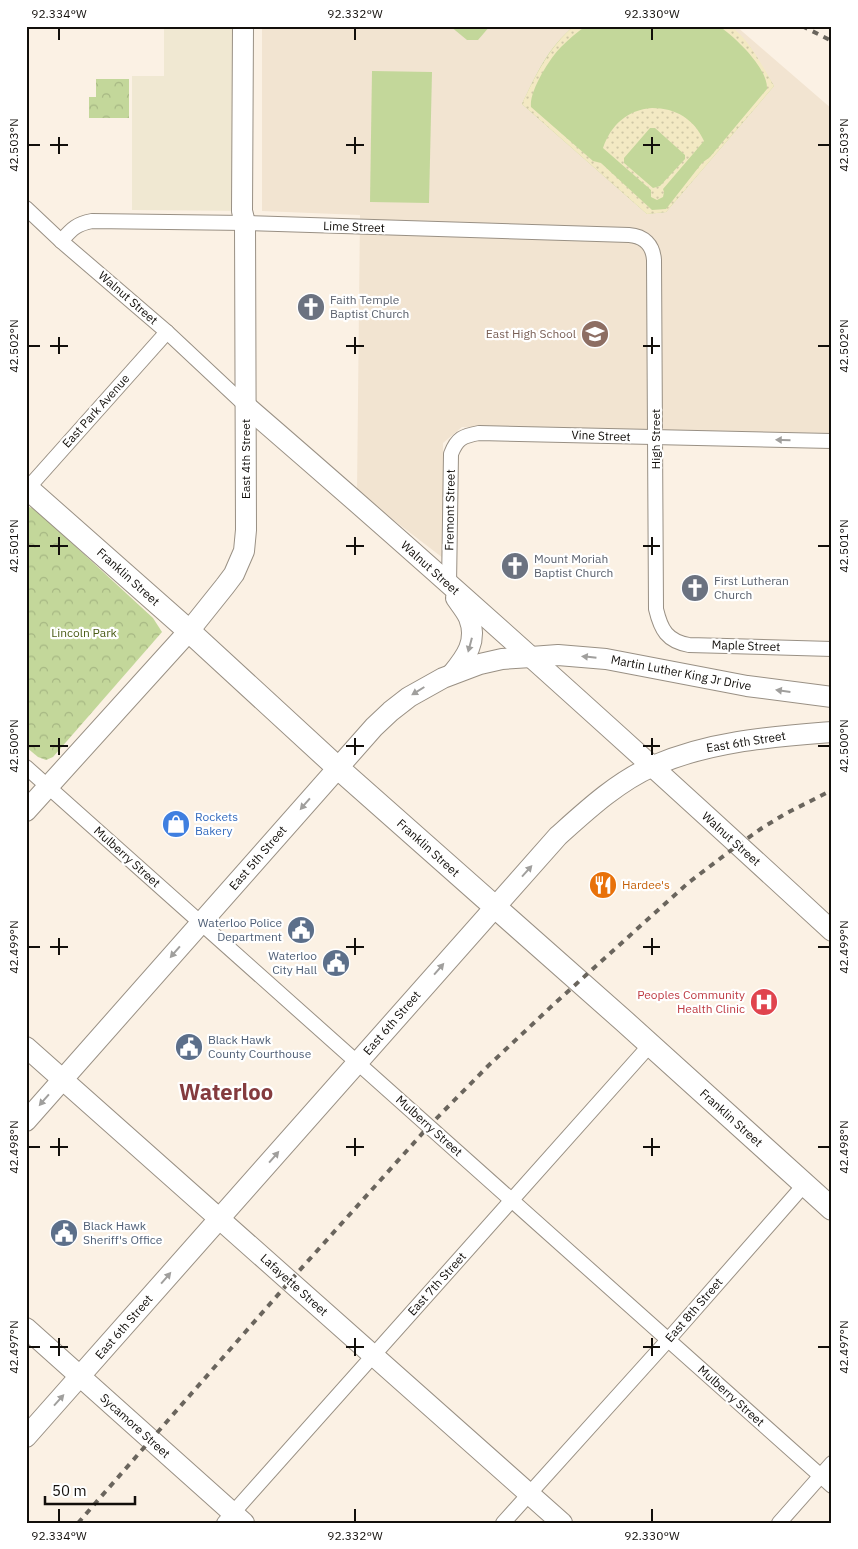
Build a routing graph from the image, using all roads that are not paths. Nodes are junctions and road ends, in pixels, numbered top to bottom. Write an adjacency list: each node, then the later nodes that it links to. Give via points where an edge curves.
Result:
1 (243, 26): 3 (main road, East 4th Street, via 242,211)
2 (26, 208): 4 (street, Walnut Street)
3 (245, 224): 4 (street, Lime Street, via 92,221 74,227); 5 (street, Lime Street, via 629,235 644,239); 7 (main road, East 4th Street)
4 (62, 241): 6 (street, Walnut Street)
5 (650, 245): 9 (street, High Street, via 654,260)
6 (166, 332): 7 (street, Walnut Street); 11 (street, East Park Avenue)
7 (246, 406): 12 (main road, Walnut Street); 13 (main road, East 4th Street, via 244,551 234,574)
8 (461, 438): 9 (street, Vine Street, via 479,433); 12 (street, Fremont Street, via 450,454)
9 (656, 438): 10 (street, Vine Street, one-way to 9); 14 (street, High Street, via 656,609)
10 (832, 440)
11 (27, 488): 13 (main road, Franklin Street)
12 (449, 585): 16 (main road, Walnut Street); 17 (main road, one-way to 17, via 468,617 472,631 471,645 465,658)
13 (189, 632): 22 (main road, Franklin Street); 23 (main road, East 4th Street)
14 (664, 632): 15 (street, Maple Street, via 679,643)
15 (832, 649)
16 (531, 657): 17 (main road, East 5th Street, via 502,659); 18 (main road, Martin Luther King Jr Drive, one-way to 16, via 747,686 606,659 558,655); 21 (main road, Walnut Street)
17 (452, 674): 22 (main road, East 5th Street, one-way to 22, via 390,711)
18 (832, 697)
19 (832, 732): 21 (main road, East 6th Street, via 772,736 724,744)
20 (26, 767): 23 (street, Mulberry Street)
21 (652, 767): 25 (main road, East 6th Street, one-way to 21, via 558,836 605,795); 27 (main road, Walnut Street)
22 (338, 768): 25 (main road, Franklin Street); 26 (main road, East 5th Street, one-way to 26)
23 (48, 787): 24 (main road, East 4th Street); 26 (street, Mulberry Street)
24 (26, 811)
25 (495, 907): 28 (main road, Franklin Street); 30 (main road, East 6th Street, one-way to 25)
26 (201, 923): 30 (street, Mulberry Street); 31 (main road, East 5th Street, one-way to 31)
27 (832, 931)
28 (650, 1045): 33 (main road, Franklin Street); 34 (street, East 7th Street)
29 (26, 1047): 31 (main road, Lafayette Street)
30 (357, 1062): 34 (street, Mulberry Street); 36 (main road, East 6th Street, one-way to 30)
31 (63, 1079): 32 (main road, East 5th Street, one-way to 32); 36 (main road, Lafayette Street)
32 (26, 1121)
33 (804, 1185): 35 (main road, Franklin Street); 38 (street, East 8th Street)
34 (512, 1200): 38 (street, Mulberry Street); 39 (street, East 7th Street)
35 (832, 1209)
36 (219, 1218): 39 (main road, Lafayette Street); 40 (main road, East 6th Street, one-way to 36)
37 (26, 1328): 40 (main road, Sycamore Street)
38 (668, 1340): 43 (street, Mulberry Street); 45 (street, East 8th Street)
39 (373, 1355): 45 (main road, Lafayette Street); 46 (street, East 7th Street)
40 (80, 1376): 41 (main road, East 6th Street, one-way to 40); 46 (main road, Sycamore Street)
41 (26, 1436)
42 (832, 1463): 43 (street)
43 (820, 1476): 44 (street, Mulberry Street); 49 (street)
44 (832, 1486)
45 (529, 1494): 47 (street, East 8th Street); 48 (main road, Lafayette Street)
46 (234, 1519)
47 (503, 1523)
48 (562, 1523)
49 (780, 1523)

